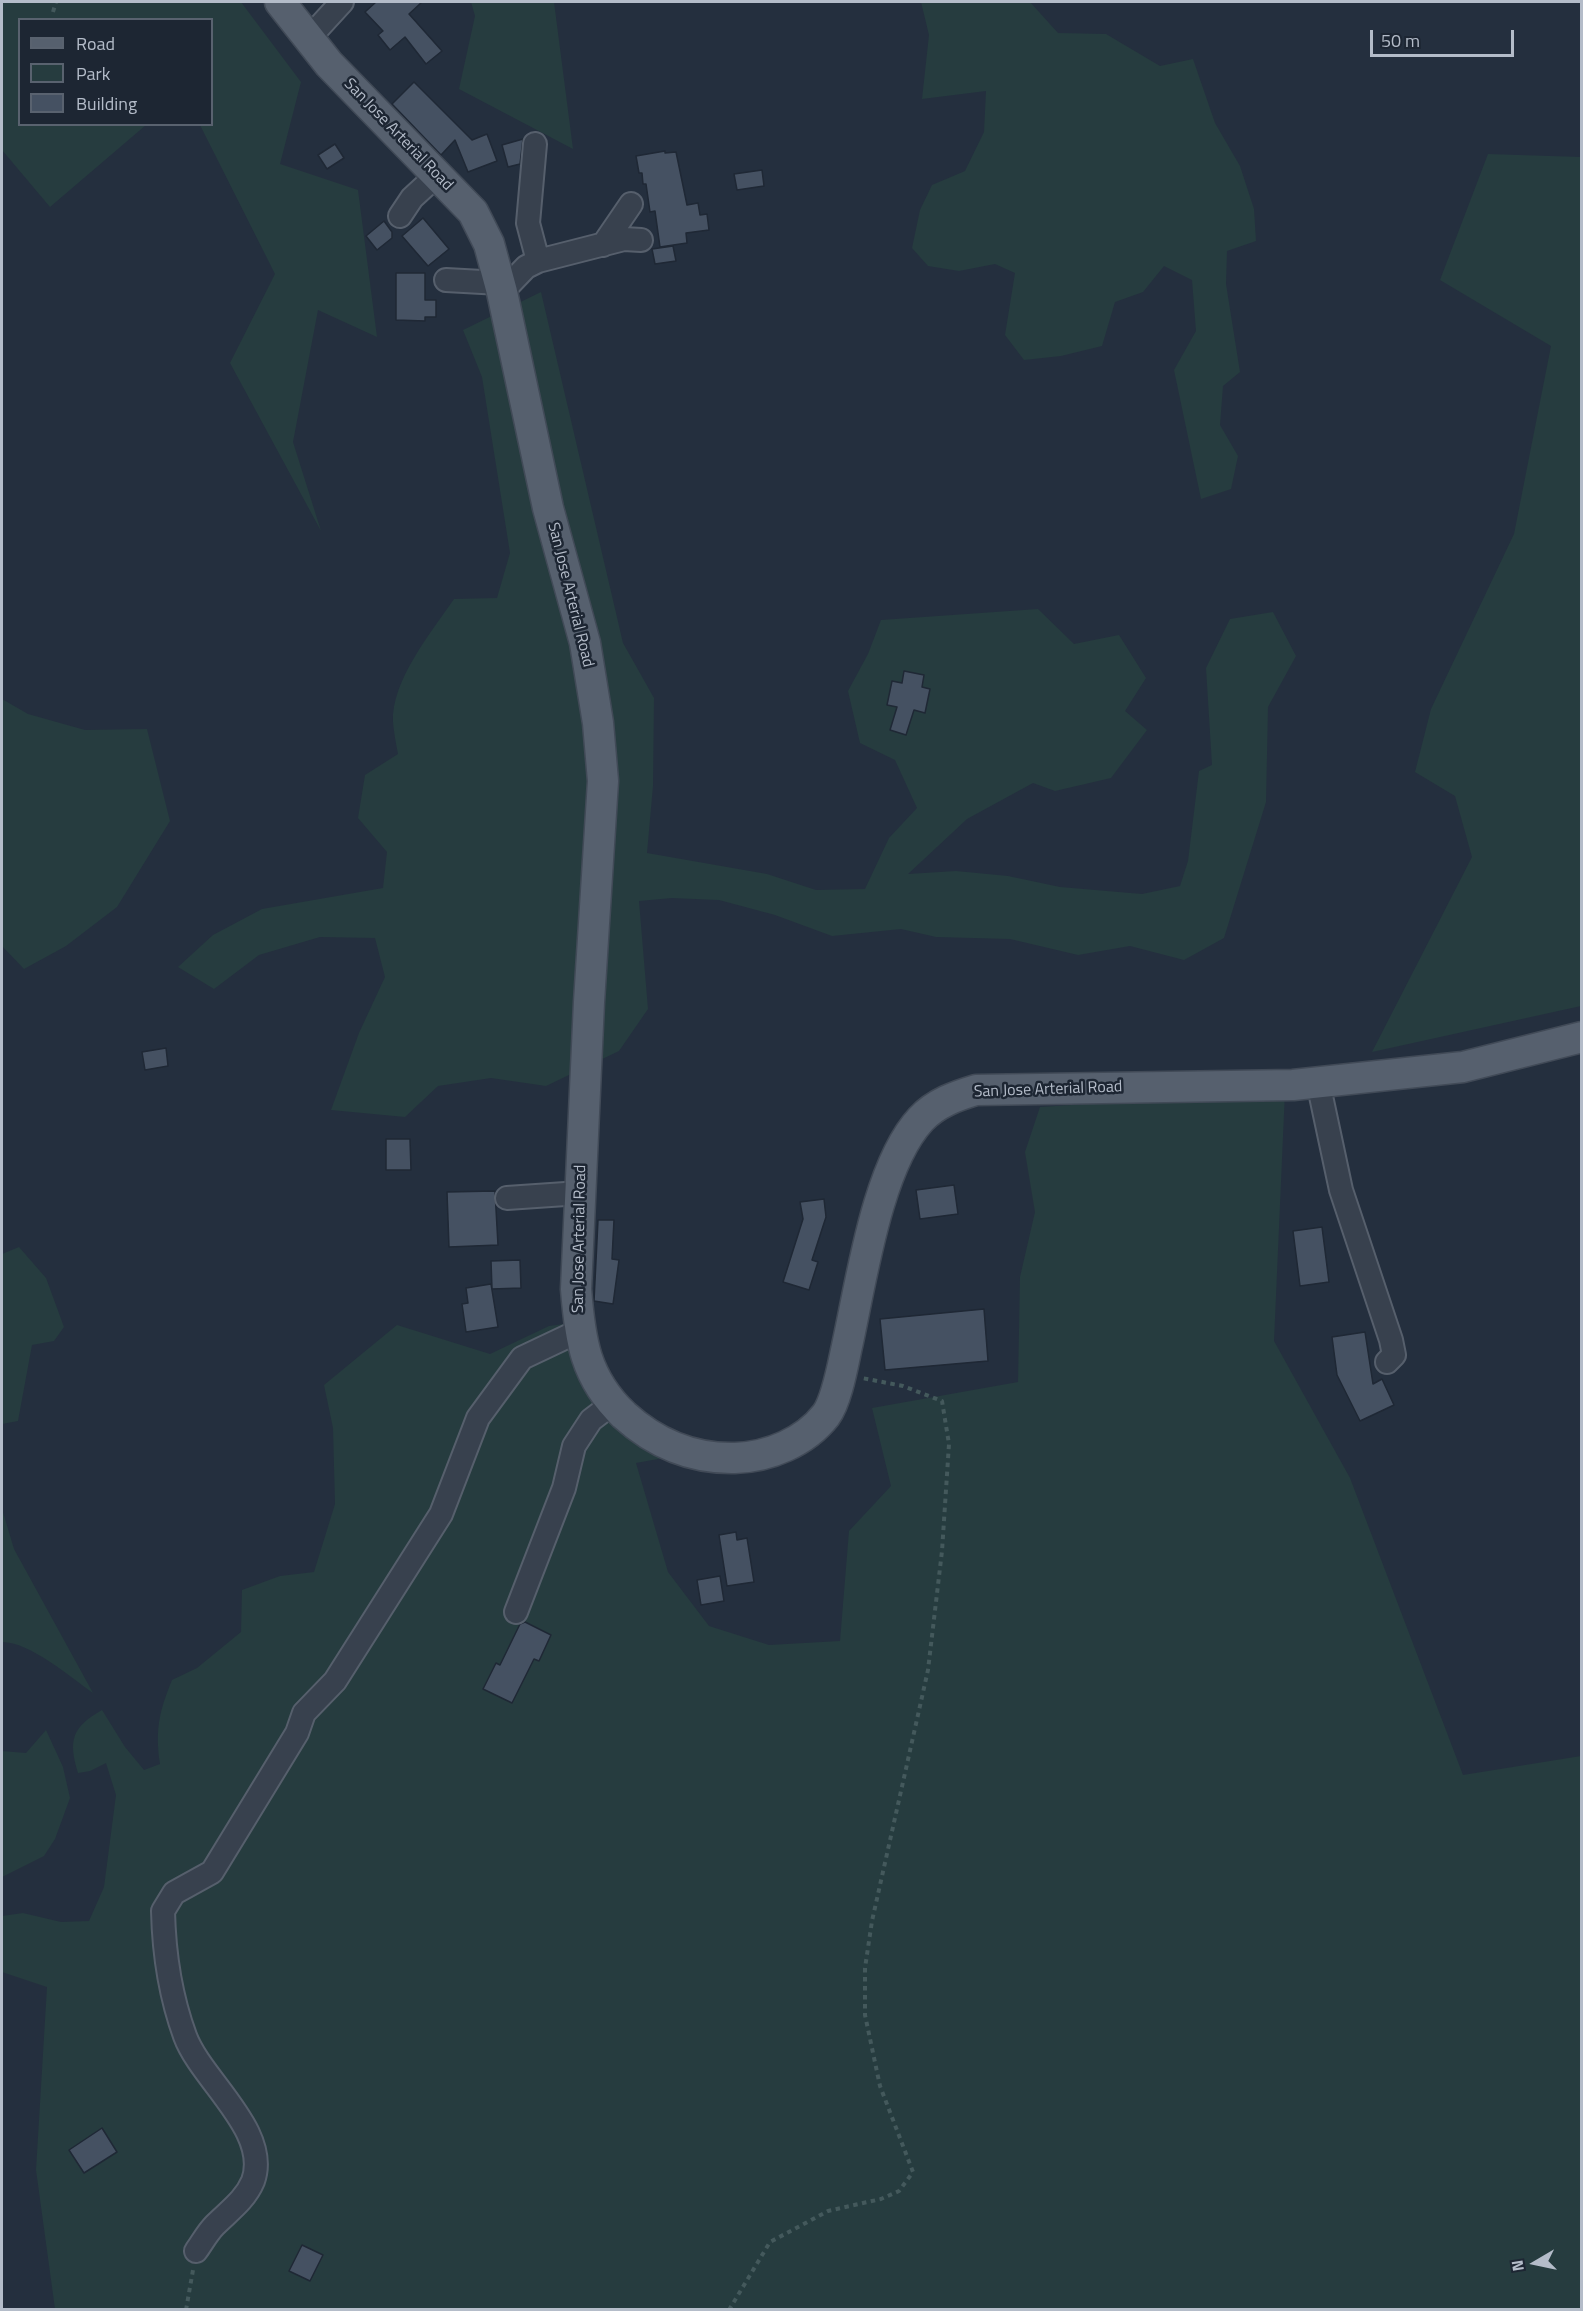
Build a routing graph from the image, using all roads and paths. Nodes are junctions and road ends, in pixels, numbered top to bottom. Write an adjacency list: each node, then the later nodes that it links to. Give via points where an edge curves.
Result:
1 (56, 2): 4 (path)
2 (280, 2): 5 (main road, San Jose Arterial Road)
3 (342, 2): 5 (street)
4 (53, 12)
5 (309, 38): 7 (main road, San Jose Arterial Road, via 329,64)
6 (535, 144): 12 (street, via 528,223)
7 (437, 175): 9 (street, via 412,198); 14 (main road, San Jose Arterial Road, via 473,212 489,244)
8 (632, 204): 11 (street)
9 (400, 216)
10 (641, 240): 11 (street, via 624,239)
11 (603, 245): 12 (street)
12 (538, 261): 14 (street)
13 (446, 280): 14 (street)
14 (501, 288): 17 (main road, San Jose Arterial Road, via 548,508 585,643 598,723 603,781)
15 (1581, 1037): 16 (main road, San Jose Arterial Road, via 1463,1067)
16 (1318, 1082): 20 (street, via 1341,1190 1391,1340 1394,1355); 21 (main road, San Jose Arterial Road, via 976,1090 948,1099 921,1119 900,1150 868,1240)
17 (580, 1192): 18 (street); 19 (main road, San Jose Arterial Road, via 576,1289)
18 (507, 1198)
19 (579, 1331): 22 (main road, San Jose Arterial Road, via 590,1371); 24 (street, via 522,1358 478,1418 441,1514 366,1634 335,1681 303,1713 297,1733 212,1872 174,1893 163,1911 166,1971 185,2038 237,2115 257,2164 240,2202 213,2227)
20 (1387, 1362)
21 (841, 1374): 22 (main road, San Jose Arterial Road, via 827,1414 797,1441 753,1457 711,1458 671,1447 642,1432); 26 (path, via 903,1386 942,1401 949,1444 928,1670 865,1968 865,2015 880,2086 913,2172 899,2191 828,2211 770,2242)
22 (612, 1404): 23 (street, via 591,1420 574,1446 564,1488)
23 (516, 1612)
24 (196, 2251): 25 (path)
25 (186, 2310)
26 (729, 2310)

